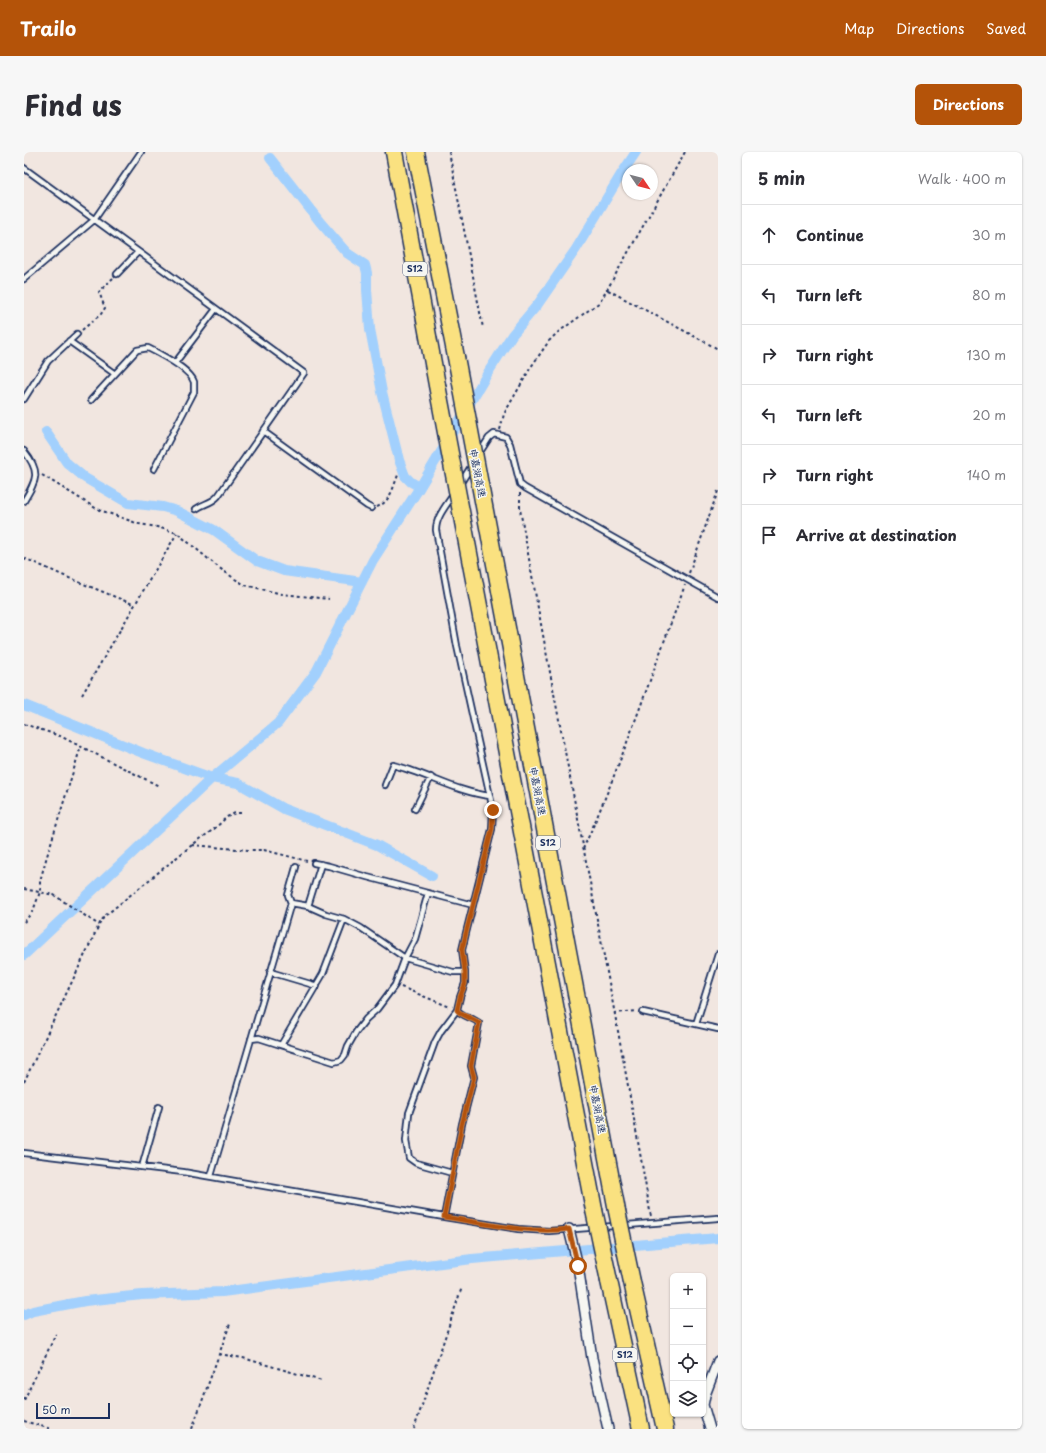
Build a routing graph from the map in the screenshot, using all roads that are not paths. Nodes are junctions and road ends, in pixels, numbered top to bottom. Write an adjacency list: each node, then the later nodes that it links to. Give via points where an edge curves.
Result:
1 (141, 152): 5 (lane)
2 (394, 152): 56 (highway, S12, bridge, via 594,1210)
3 (416, 152): 57 (highway, 申嘉湖高速 / S12, bridge, via 617,1211)
4 (24, 168): 5 (lane)
5 (94, 220): 6 (lane); 8 (lane)
6 (138, 252): 7 (lane); 9 (lane)
7 (117, 274)
8 (24, 279)
9 (216, 309): 12 (lane); 16 (lane, via 304,373)
10 (77, 334): 11 (lane)
11 (69, 341): 13 (lane); 14 (lane, via 48,361)
12 (175, 363): 13 (lane, via 148,348 137,350); 18 (lane, via 194,382 194,392)
13 (115, 374): 15 (lane)
14 (24, 398)
15 (91, 400)
16 (263, 431): 20 (lane); 21 (lane, via 218,496)
17 (24, 451): 19 (lane, via 35,466 36,477)
18 (154, 469)
19 (24, 501)
20 (372, 508)
21 (196, 509)
22 (718, 598): 25 (lane, via 525,488 520,484 506,437 494,434 489,438 440,516 436,530 456,646)
23 (432, 777): 24 (lane, via 393,765); 25 (lane, via 461,789); 26 (lane)
24 (385, 784)
25 (490, 796): 32 (lane, via 493,810 492,829)
26 (415, 809)
27 (314, 863): 28 (lane)
28 (321, 864): 30 (lane); 33 (lane)
29 (296, 867): 31 (lane, via 288,895)
30 (428, 893): 32 (lane); 36 (lane, via 415,939)
31 (291, 903): 33 (lane); 37 (lane)
32 (473, 905): 38 (lane, via 462,950)
33 (308, 906): 34 (lane)
34 (344, 919): 36 (lane); 39 (lane)
35 (718, 954): 42 (lane)
36 (405, 958): 38 (lane, via 453,972); 45 (lane, via 395,985 356,1032 341,1060 334,1062)
37 (270, 972): 39 (lane); 44 (lane)
38 (465, 972): 40 (lane, via 465,984)
39 (317, 986): 45 (lane)
40 (457, 1010): 49 (lane, via 461,1015 475,1019 479,1023 471,1066 474,1077); 49 (lane, via 435,1042 409,1113 406,1140 409,1158 416,1163)
41 (642, 1012): 42 (lane)
42 (696, 1024): 43 (lane)
43 (718, 1029)
44 (251, 1039): 45 (lane, via 259,1038); 50 (lane)
45 (281, 1045)
46 (159, 1107): 48 (lane)
47 (24, 1153): 48 (lane)
48 (142, 1167): 50 (lane)
49 (452, 1173): 51 (lane)
50 (210, 1176): 51 (lane)
51 (444, 1217): 53 (lane, via 534,1231)
52 (718, 1218): 53 (lane)
53 (570, 1233): 55 (street, via 578,1266 592,1358)
54 (718, 1361): 58 (street, via 705,1395 704,1405)
55 (608, 1429)
56 (641, 1429)
57 (665, 1429)
58 (710, 1429)

